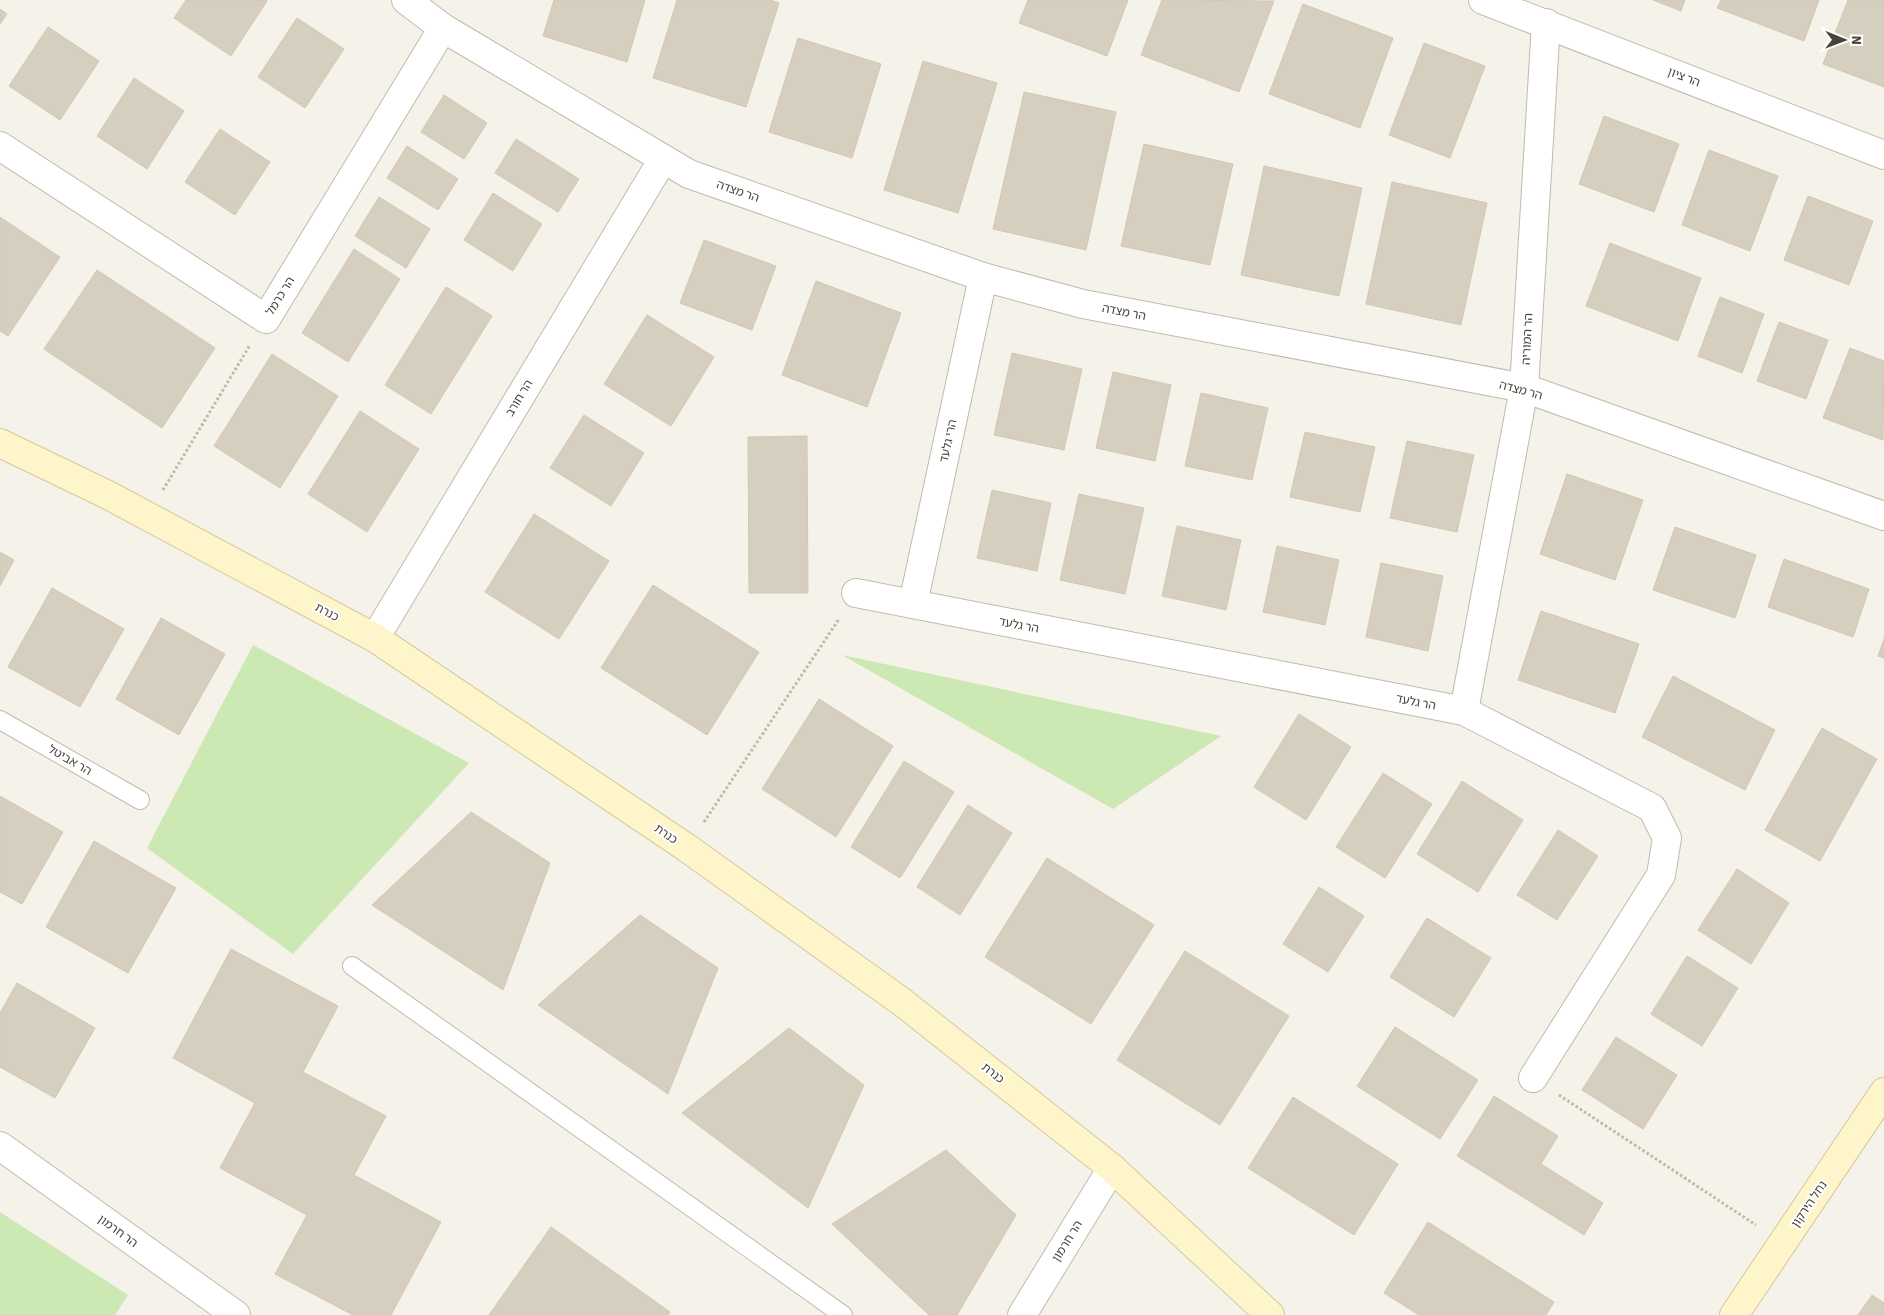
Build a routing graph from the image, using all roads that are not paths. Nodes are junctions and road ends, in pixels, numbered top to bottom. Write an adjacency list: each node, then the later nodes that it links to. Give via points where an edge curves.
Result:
1 (406, 0): 4 (street, הר מצדה)
2 (1483, 0): 3 (street, הר ציון)
3 (1546, 23): 6 (street, הר ציון); 9 (street, הר המוריה)
4 (443, 28): 5 (street, הר כרמל, via 266,319); 7 (street, הר מצדה)
5 (0, 146)
6 (1884, 155)
7 (663, 158): 8 (street, הר מצדה, via 689,174); 14 (street, הר חורב)
8 (983, 277): 9 (street, הר מצדה, via 1083,304); 13 (street, הרי גלעד)
9 (1524, 388): 11 (street, הר מצדה); 15 (street, הר המוריה)
10 (0, 443): 14 (street, כנרת, via 147,515)
11 (1884, 516)
12 (856, 593): 13 (street, הר גלעד)
13 (913, 604): 15 (street, הר גלעד)
14 (375, 638): 22 (street, כנרת, via 687,848 902,1002)
15 (1464, 711): 19 (street, הר גלעד, via 1652,808 1667,838 1661,875)
16 (0, 720): 17 (lane, הר אביטל)
17 (140, 800)
18 (352, 966): 24 (lane)
19 (1533, 1078)
20 (1884, 1092): 27 (street, נחל הירקון)
21 (0, 1146): 23 (street, הר חרמון)
22 (1112, 1168): 25 (street, הר חרמון); 26 (street, כנרת)
23 (236, 1315)
24 (843, 1315)
25 (1022, 1315)
26 (1270, 1315)
27 (1734, 1315)

